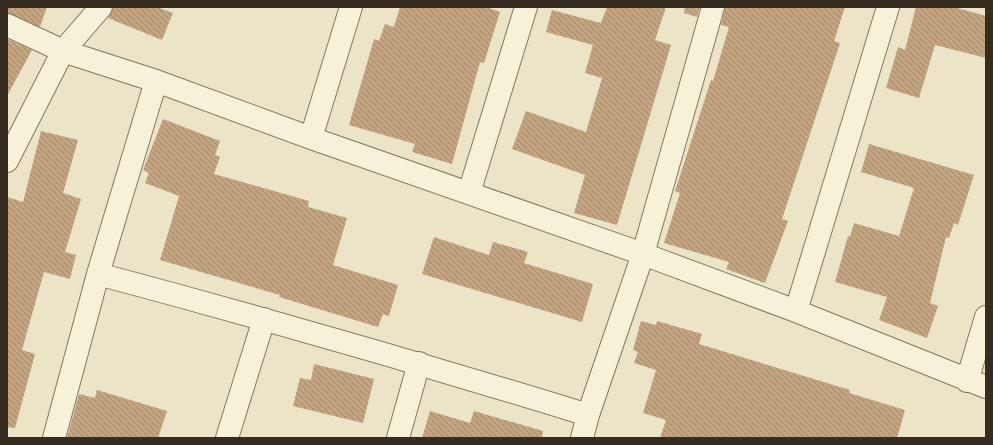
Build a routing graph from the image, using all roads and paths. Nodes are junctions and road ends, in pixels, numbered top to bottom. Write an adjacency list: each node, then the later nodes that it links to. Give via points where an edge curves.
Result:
1 (101, 7): 7 (street)
2 (351, 7): 9 (street)
3 (526, 7): 11 (street)
4 (713, 7): 12 (street)
5 (888, 7): 14 (street)
6 (7, 25): 7 (street)
7 (63, 51): 8 (street); 10 (street)
8 (156, 81): 9 (street); 13 (street)
9 (311, 138): 11 (street)
10 (7, 161)
11 (469, 193): 12 (street)
12 (643, 254): 14 (street); 19 (street)
13 (98, 274): 16 (street); 20 (street)
14 (796, 310): 18 (street)
15 (986, 317): 18 (street)
16 (264, 319): 17 (street); 21 (street)
17 (419, 363): 19 (street); 22 (street)
18 (976, 384)
19 (588, 415): 23 (street)
20 (54, 438)
21 (226, 438)
22 (398, 438)
23 (582, 438)

